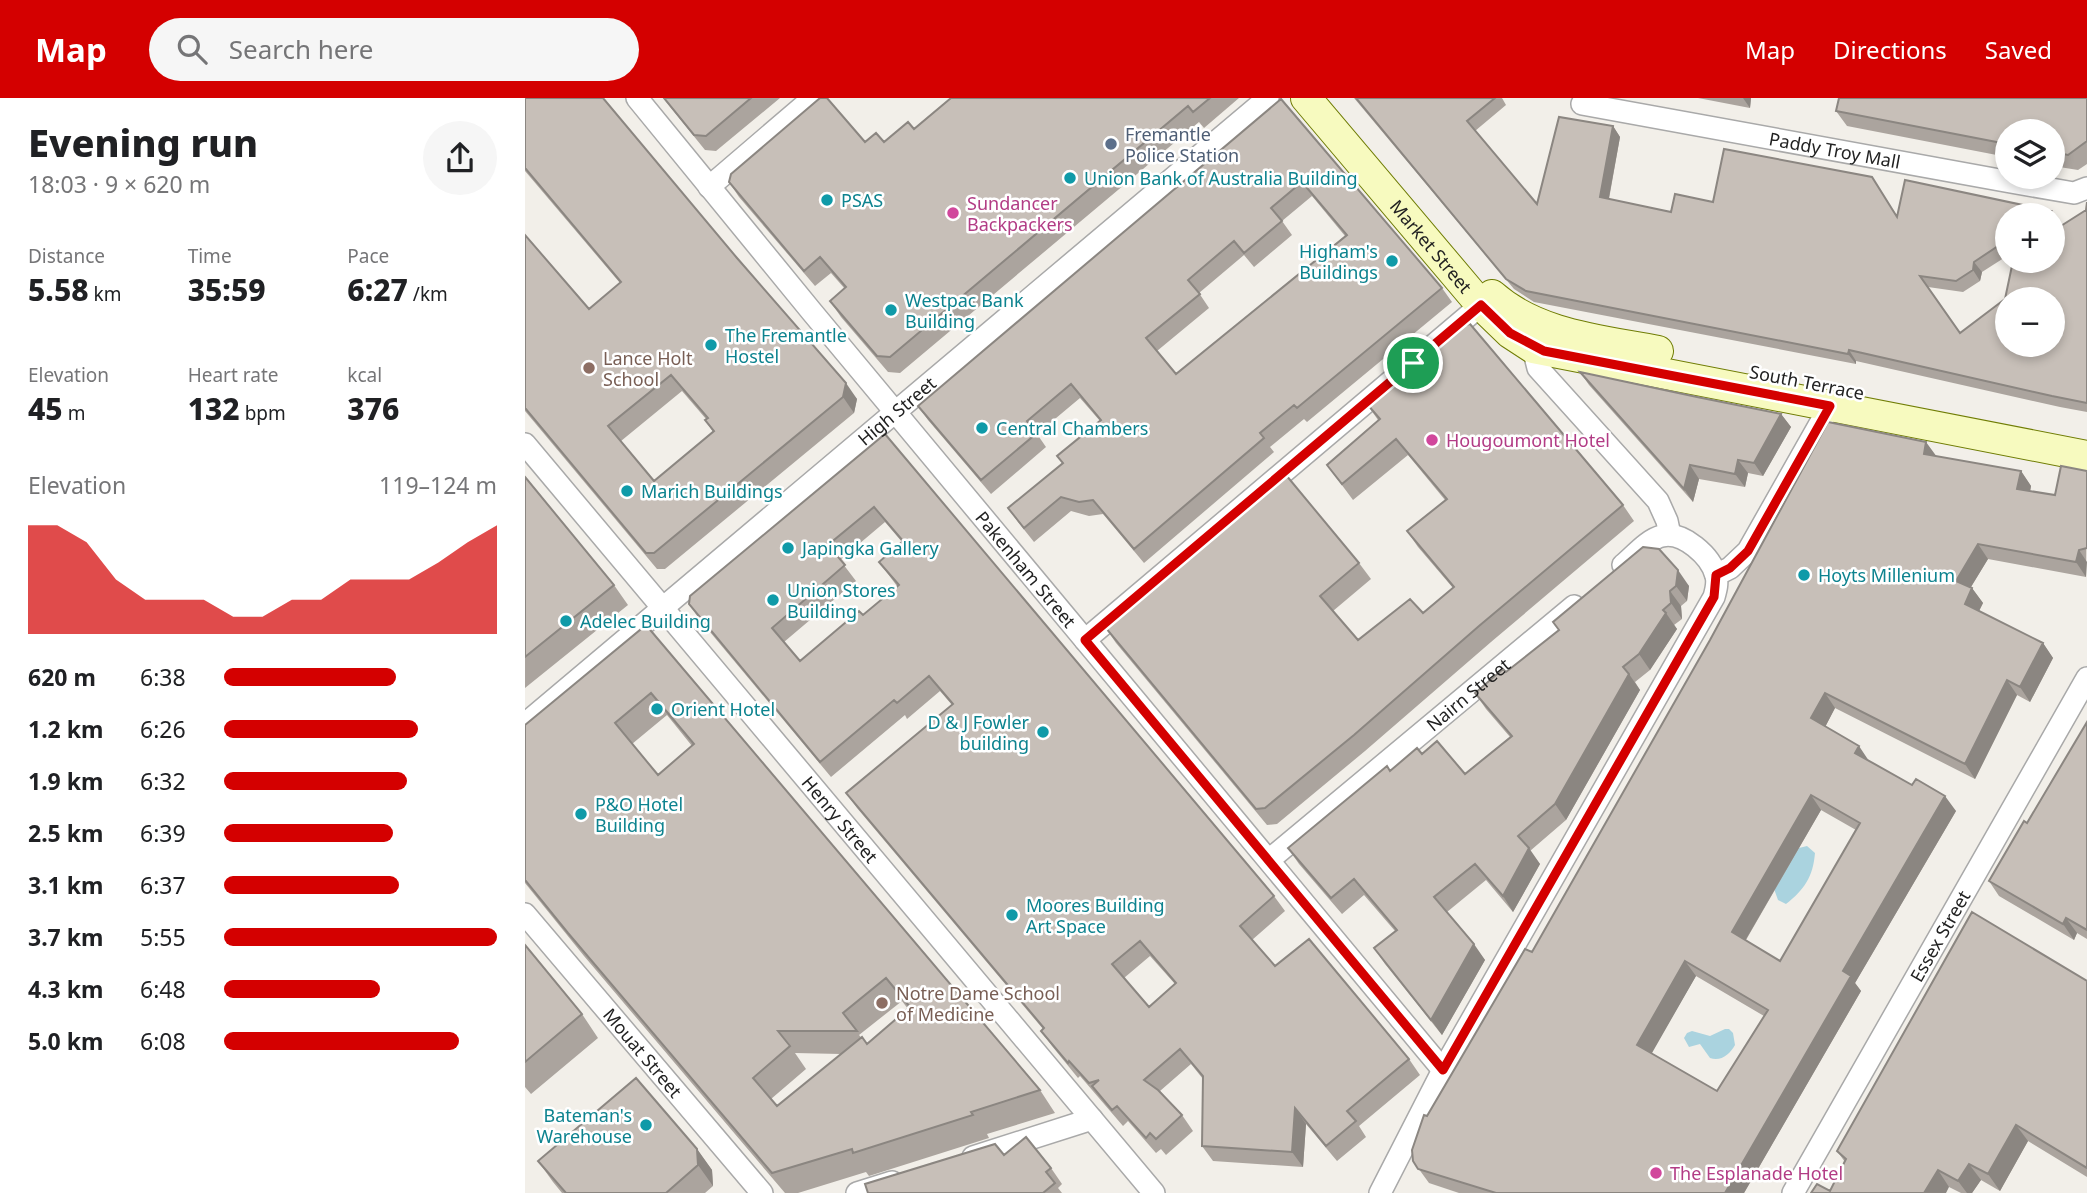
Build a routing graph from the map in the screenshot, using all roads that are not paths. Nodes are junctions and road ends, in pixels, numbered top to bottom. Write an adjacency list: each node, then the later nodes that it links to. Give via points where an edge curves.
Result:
1 (637, 98): 7 (street, Pakenham Street)
2 (813, 98): 7 (street)
3 (1268, 98): 12 (street, High Street)
4 (1306, 98): 9 (street, Market Street)
5 (1331, 98): 10 (street, Market Street, via 1487,290)
6 (1582, 104): 8 (street, Paddy Troy Mall, via 2051,189 2074,192)
7 (709, 187): 12 (street, Pakenham Street)
8 (2087, 188)
9 (1481, 305): 10 (street, Market Street, via 1510,333); 21 (street)
10 (1531, 334): 11 (street, South Terrace); 13 (street, South Terrace, via 1567,333); 16 (street, via 1538,368 1658,501)
11 (1830, 406): 15 (street, South Terrace); 17 (street, via 1748,551)
12 (895, 411): 20 (street, High Street); 21 (street, Pakenham Street)
13 (2087, 438)
14 (525, 444): 20 (street, Henry Street)
15 (2087, 456)
16 (1670, 535): 17 (street, via 1697,549); 18 (street, via 1647,544)
17 (1716, 575): 26 (street, via 1714,597)
18 (1605, 579)
19 (1584, 597): 24 (street, Nairn Street)
20 (663, 609): 23 (street, High Street); 27 (street, Henry Street)
21 (1085, 640): 24 (street, Pakenham Street)
22 (2087, 678): 34 (street, Essex Street)
23 (525, 724)
24 (1269, 860): 26 (street, Pakenham Street)
25 (525, 914): 30 (street, Mouat Street)
26 (1443, 1070): 33 (street)
27 (1092, 1119): 28 (street); 32 (street, Henry Street)
28 (948, 1164)
29 (909, 1177): 31 (street)
30 (751, 1189)
31 (857, 1193)
32 (1154, 1193)
33 (1380, 1193)
34 (1793, 1193)

